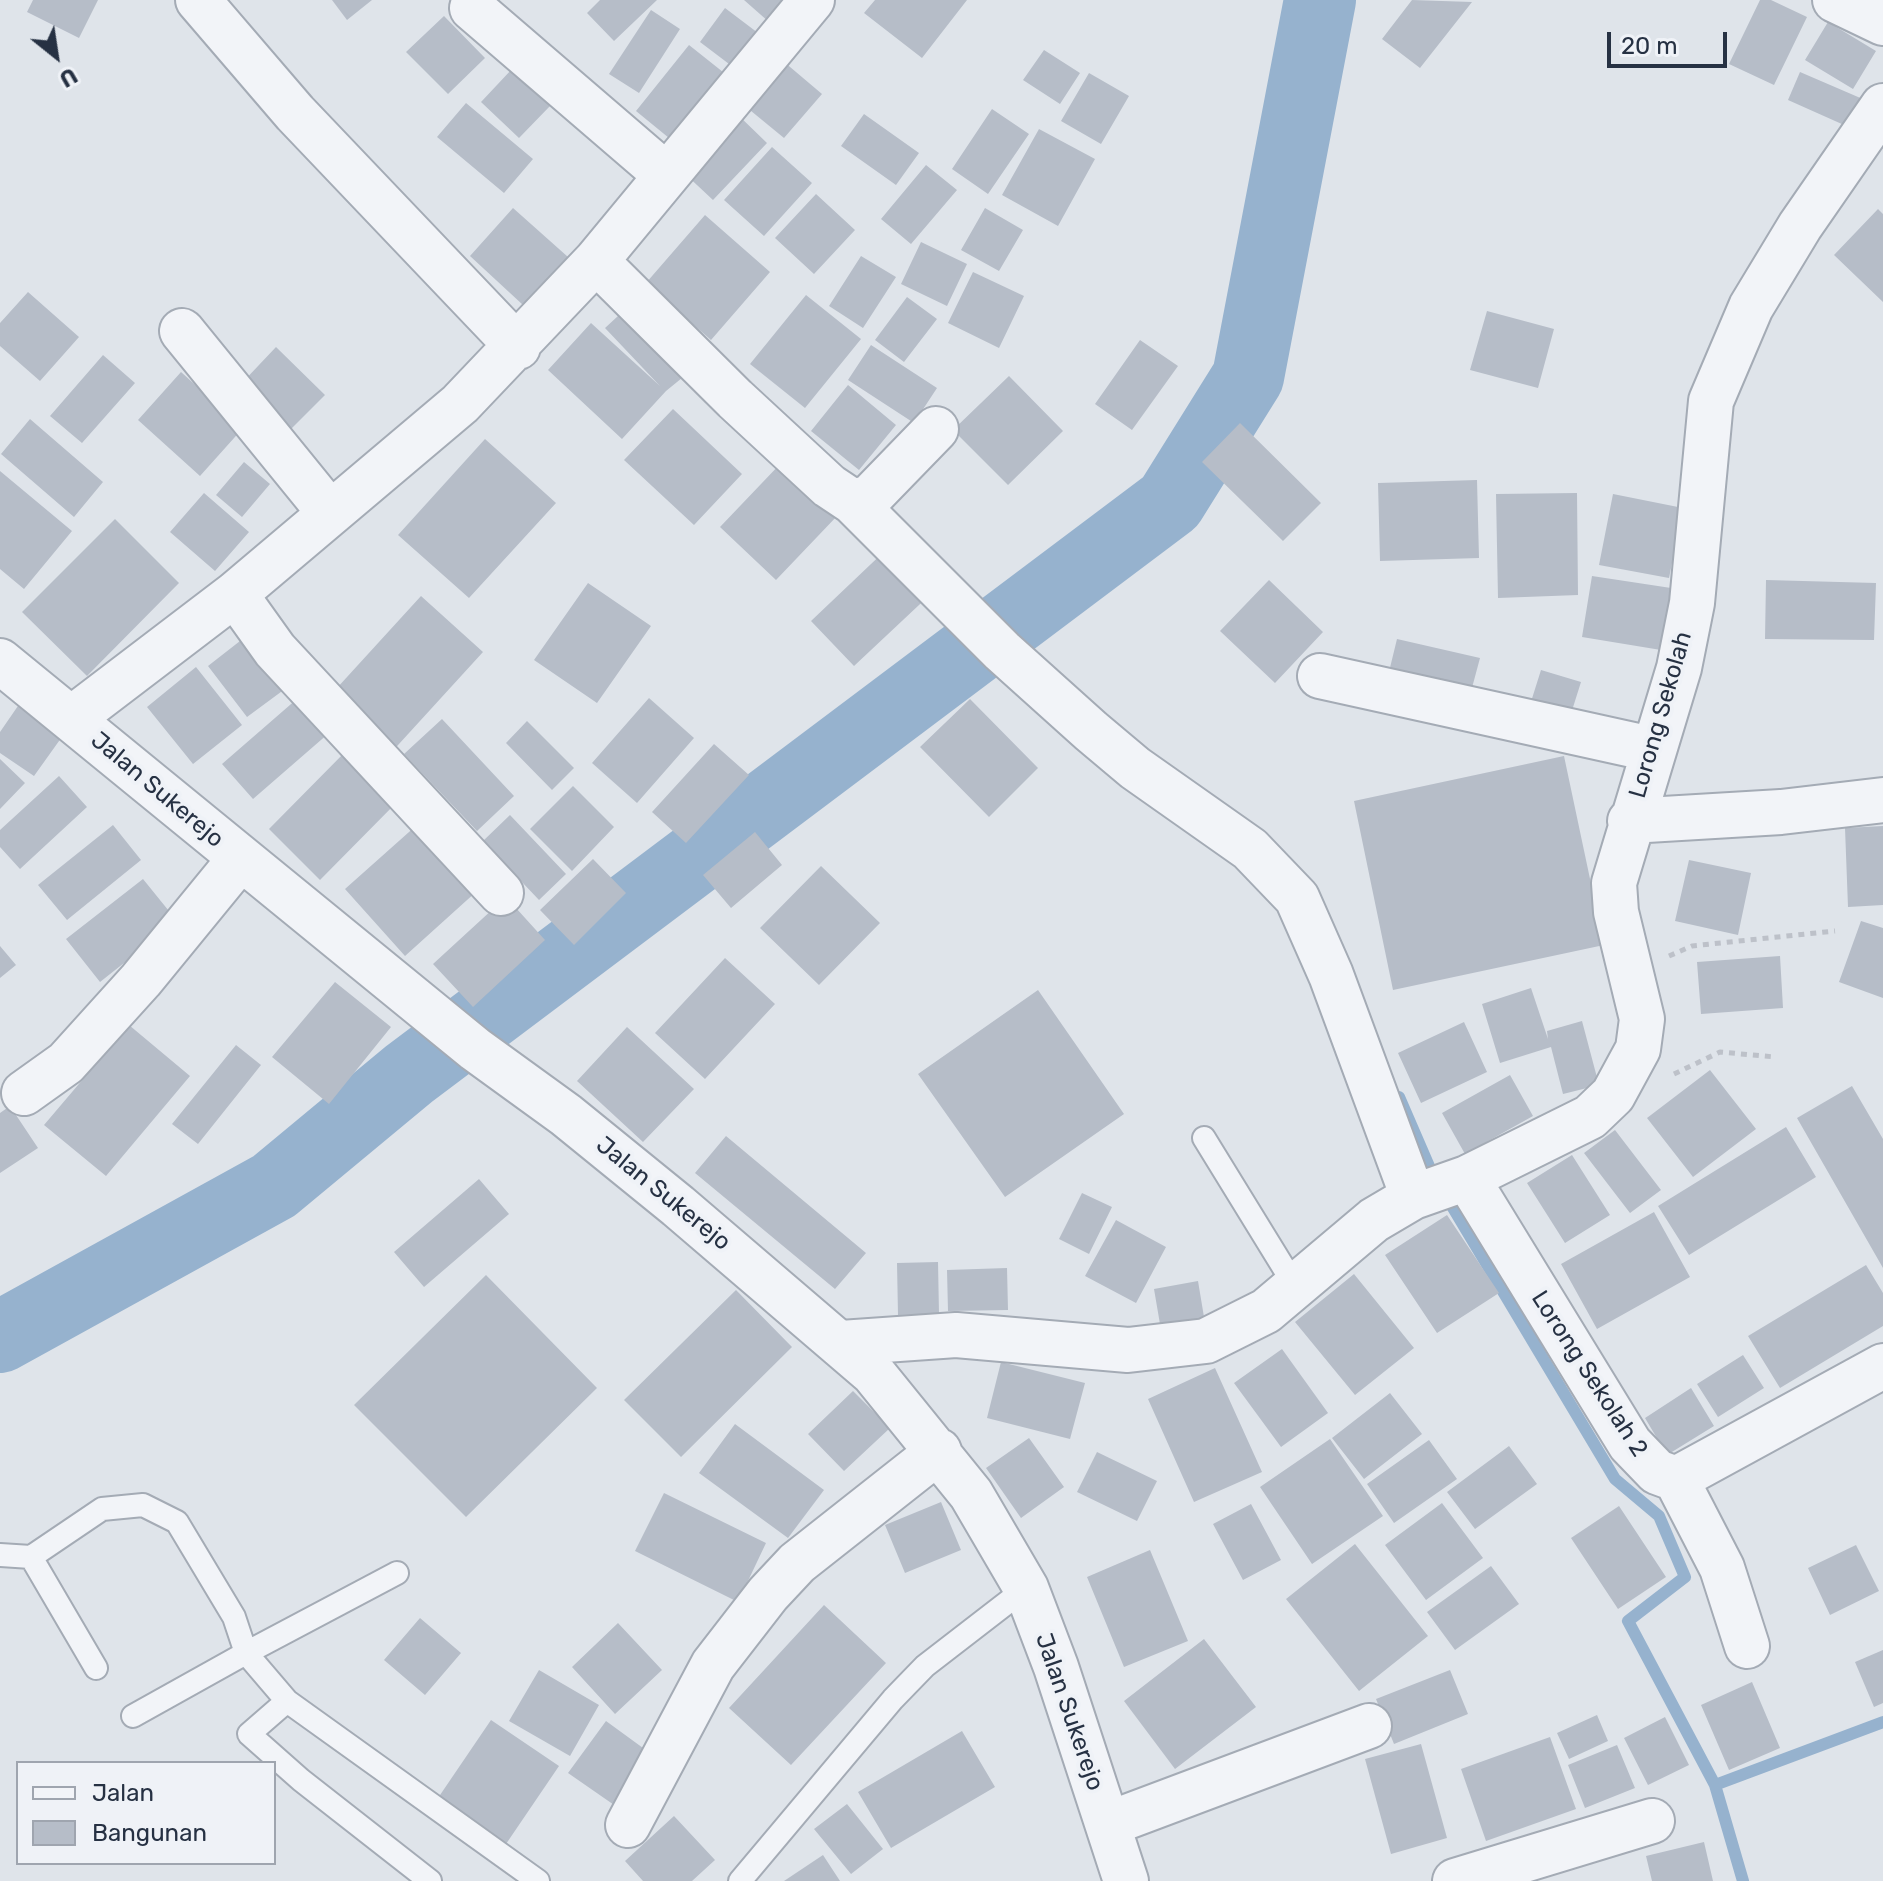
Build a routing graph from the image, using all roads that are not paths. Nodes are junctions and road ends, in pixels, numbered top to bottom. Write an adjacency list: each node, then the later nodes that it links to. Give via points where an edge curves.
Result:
1 (198, 0): 10 (street, via 295,113)
2 (812, 0): 7 (street, via 701,138)
3 (1835, 0): 5 (street)
4 (472, 8): 7 (street)
5 (1883, 23)
6 (1883, 106): 18 (street, Lorong Sekolah, via 1751,307 1711,401 1692,603 1679,668)
7 (665, 174): 8 (street)
8 (596, 261): 10 (street); 12 (street, Lorong Sekolah 2, via 735,399)
9 (182, 331): 13 (street)
10 (518, 347): 13 (street, via 460,404)
11 (936, 429): 12 (street, via 870,497)
12 (853, 502): 25 (street, Lorong Sekolah 2, via 988,636 1135,768 1250,849 1297,898)
13 (330, 513): 14 (street)
14 (235, 594): 17 (street); 22 (street, via 275,650)
15 (0, 661): 17 (street, Jalan Sukerejo)
16 (1320, 676): 18 (street)
17 (71, 719): 21 (street, Jalan Sukerejo)
18 (1651, 749): 20 (street, Lorong Sekolah)
19 (1883, 800): 20 (street)
20 (1630, 821): 25 (street, Lorong Sekolah, via 1614,883 1641,1032 1632,1064 1613,1095 1590,1117)
21 (240, 859): 23 (street, via 66,1063); 27 (street, Jalan Sukerejo, via 475,1049 566,1115)
22 (501, 893)
23 (24, 1093)
24 (1204, 1138): 26 (lane)
25 (1440, 1187): 26 (street, Lorong Sekolah, via 1364,1227); 30 (street, Lorong Sekolah 2, via 1630,1444 1657,1472)
26 (1295, 1286): 27 (street, Lorong Sekolah, via 1247,1323 1185,1344 1128,1350 956,1335)
27 (841, 1343): 29 (street, Jalan Sukerejo)
28 (1883, 1366): 30 (street)
29 (939, 1451): 34 (street, Jalan Sukerejo, via 1001,1540); 43 (street, via 797,1563 768,1594 713,1665)
30 (1676, 1479): 35 (street, via 1722,1568)
31 (0, 1555): 32 (lane)
32 (31, 1557): 36 (lane, via 102,1509 143,1505 177,1522 234,1617); 37 (lane)
33 (397, 1573): 36 (lane)
34 (1026, 1588): 42 (street, Jalan Sukerejo); 46 (lane, via 925,1666)
35 (1747, 1646)
36 (246, 1653): 38 (lane); 39 (lane)
37 (96, 1668)
38 (287, 1701): 44 (lane, via 249,1734); 45 (lane)
39 (133, 1716)
40 (1369, 1726): 42 (street)
41 (1652, 1821): 48 (street)
42 (1108, 1824): 47 (street, Jalan Sukerejo)
43 (628, 1825)
44 (430, 1881)
45 (538, 1881)
46 (740, 1881)
47 (1126, 1881)
48 (1455, 1881)

